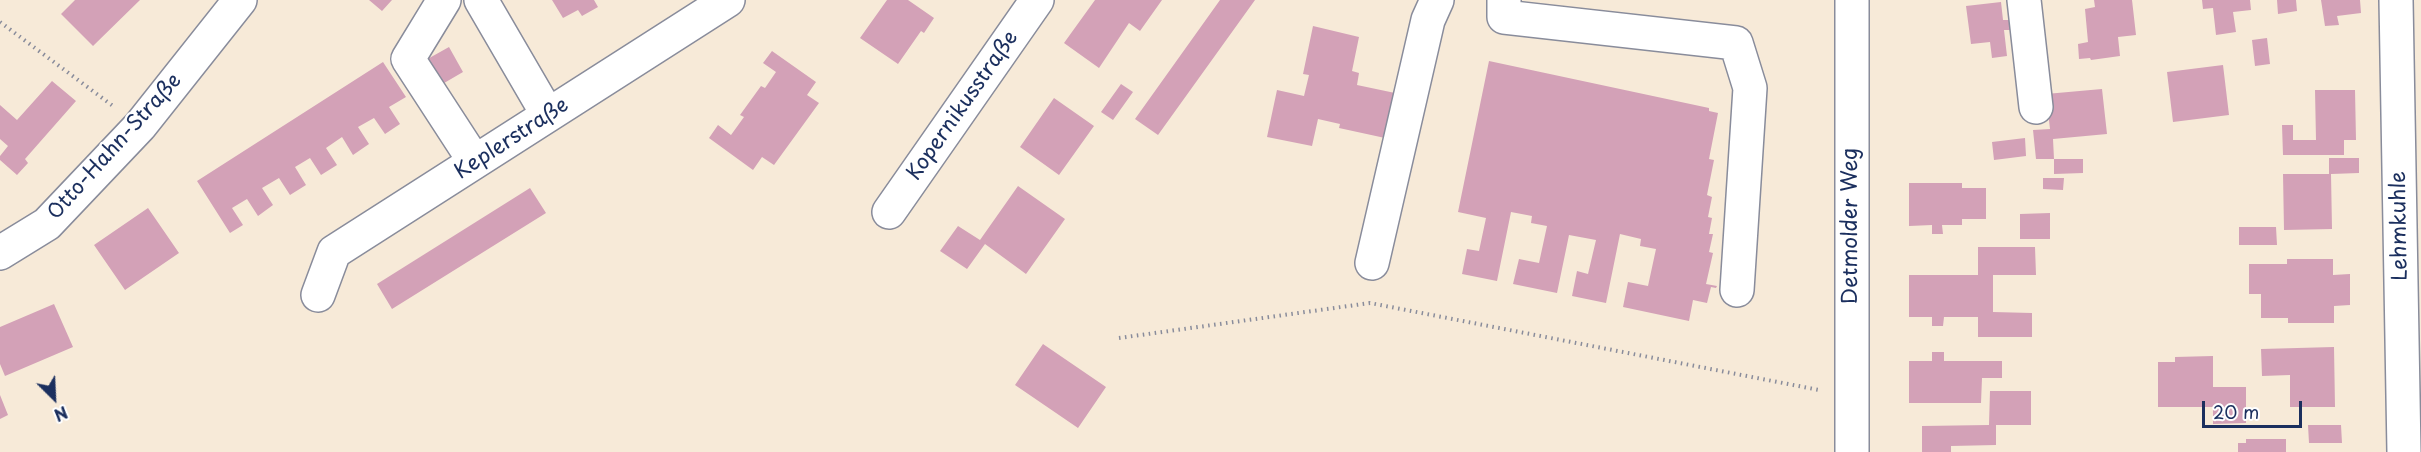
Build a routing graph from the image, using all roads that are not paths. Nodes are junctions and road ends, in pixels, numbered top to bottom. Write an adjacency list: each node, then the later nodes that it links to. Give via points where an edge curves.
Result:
1 (240, 0): 15 (street, Otto-Hahn-Straße, via 140,126 47,224)
2 (444, 0): 13 (street, via 408,59)
3 (480, 0): 12 (street)
4 (728, 0): 12 (street, Keplerstraße)
5 (1037, 0): 14 (street, Kopernikusstraße)
6 (1437, 0): 16 (street, via 1428,20)
7 (1504, 0): 17 (street, via 1504,17 1736,44 1750,88)
8 (1852, 0): 19 (street, Detmolder Weg)
9 (2024, 0): 11 (street)
10 (2396, 0): 20 (street, Lehmkuhle)
11 (2036, 107)
12 (548, 115): 13 (street, Keplerstraße)
13 (475, 162): 18 (street, Keplerstraße, via 334,252)
14 (889, 212)
15 (0, 253)
16 (1372, 263)
17 (1737, 290)
18 (318, 295)
19 (1852, 452)
20 (2404, 452)

